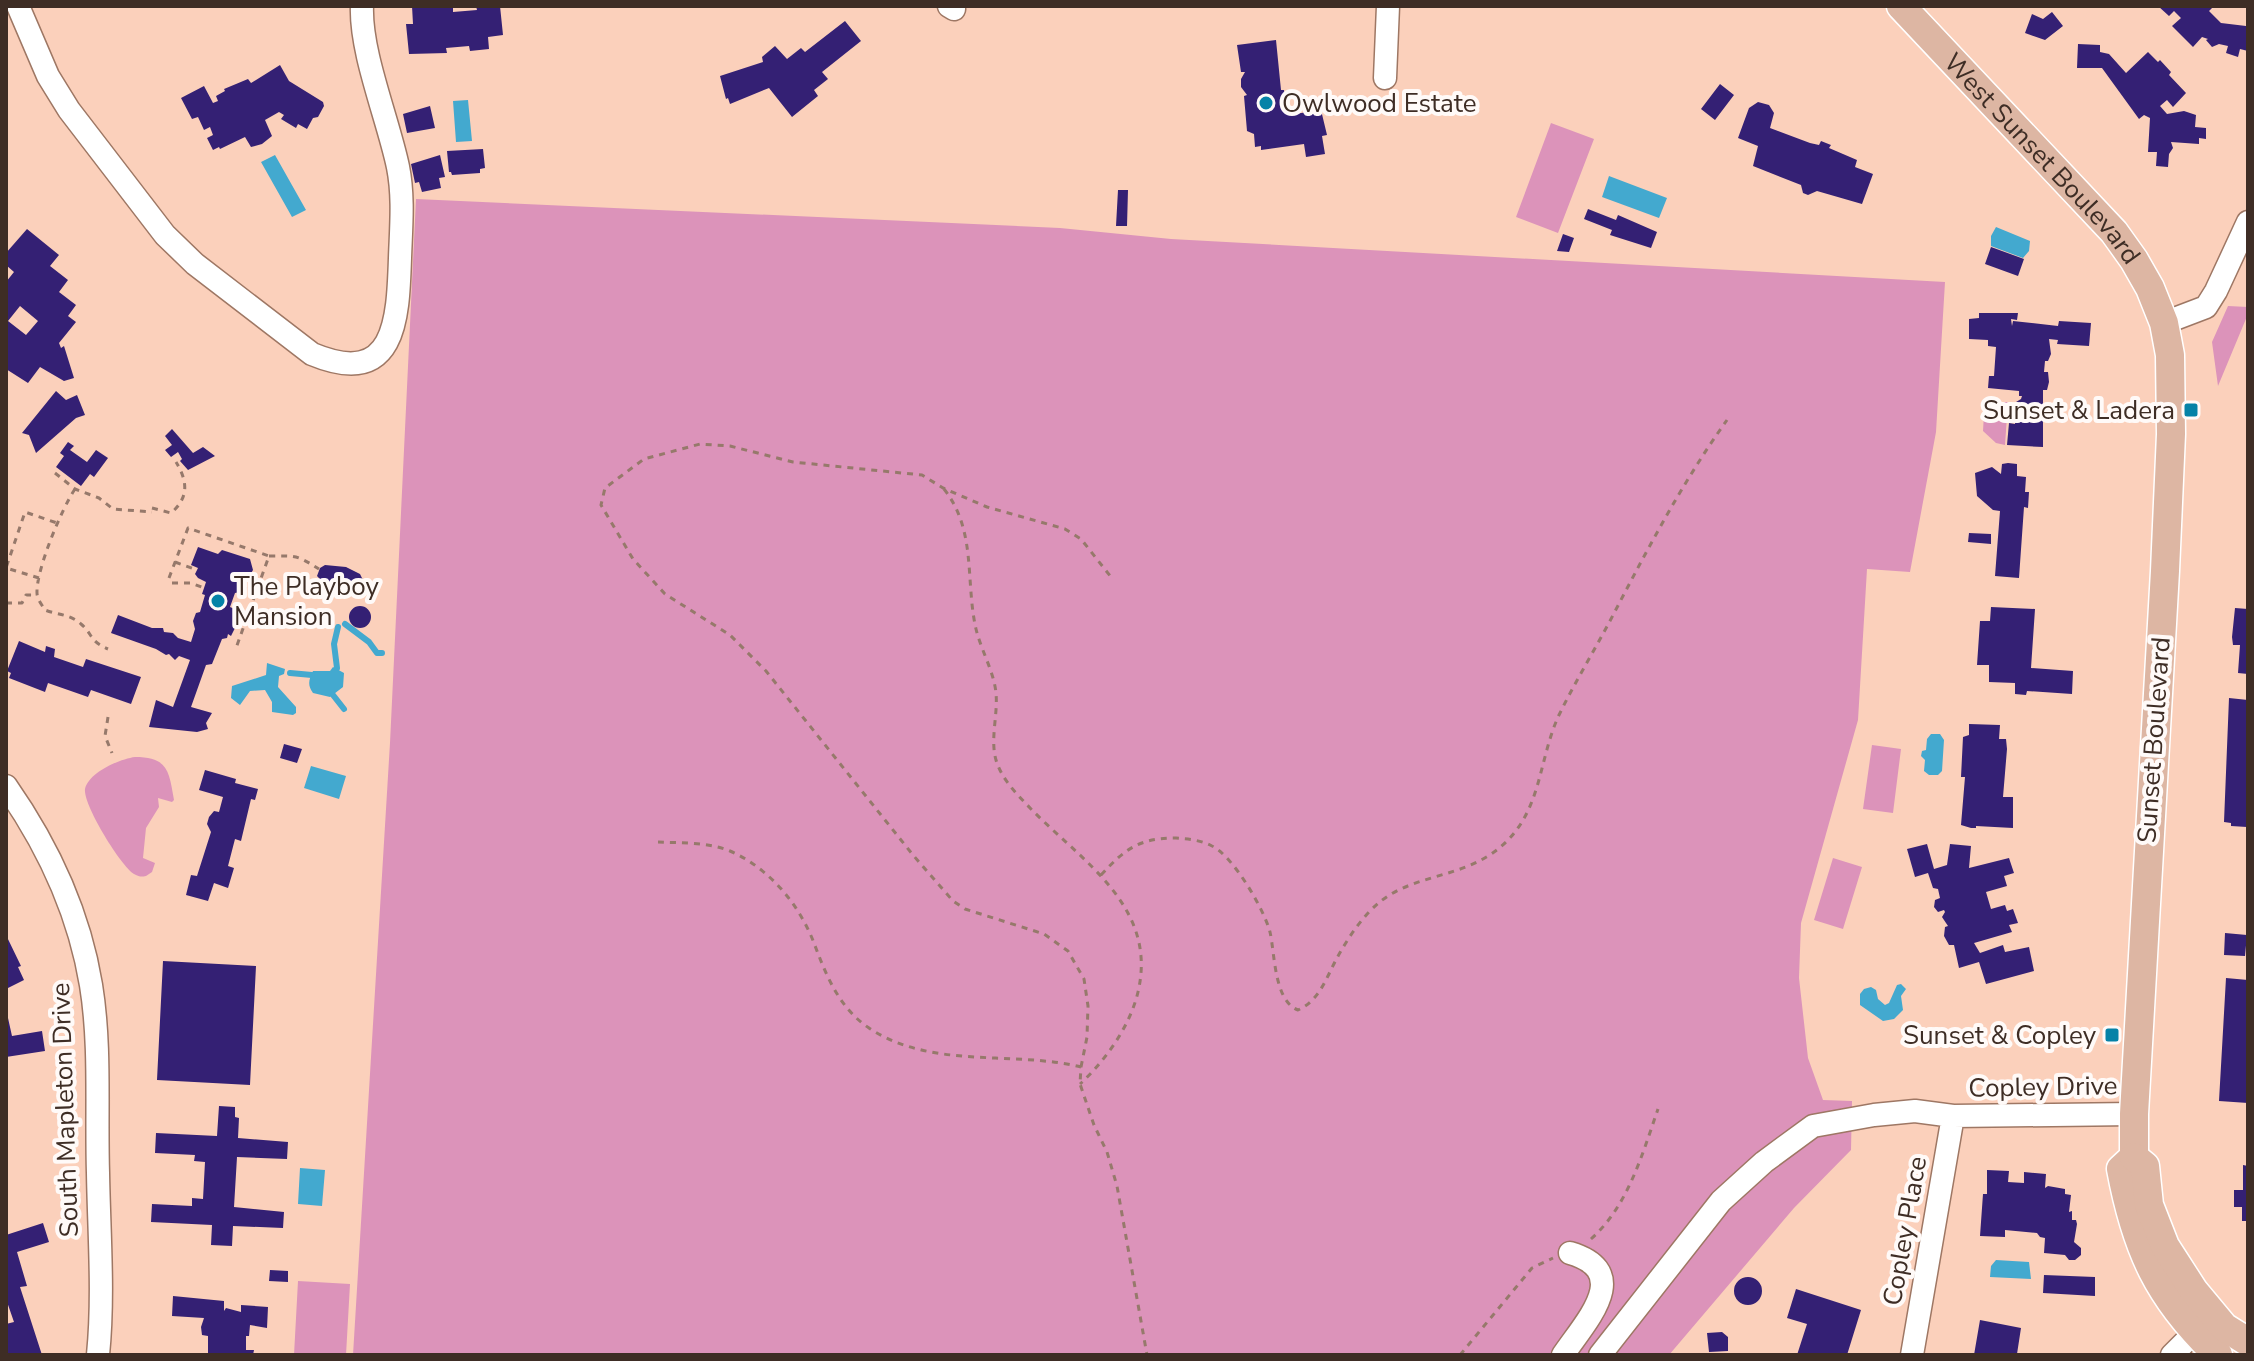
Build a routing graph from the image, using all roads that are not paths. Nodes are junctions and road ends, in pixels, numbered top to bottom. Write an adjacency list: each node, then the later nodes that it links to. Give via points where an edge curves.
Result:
1 (18, 6): 2 (street, via 69,110 165,235 312,354 349,364 381,352 393,332 399,291 401,191)
2 (362, 6)
3 (1388, 6): 5 (street)
4 (1901, 6): 7 (main road, West Sunset Boulevard, via 2114,232 2150,288)
5 (1385, 78)
6 (2248, 222): 7 (street, via 2206,307)
7 (2164, 323): 9 (main road, Sunset Boulevard, via 2171,434)
8 (6, 786): 15 (street, South Mapleton Drive, via 33,825 64,889 91,986)
9 (2134, 1114): 10 (street, Copley Drive); 11 (main road, Sunset Boulevard)
10 (1953, 1116): 17 (street, Copley Drive, via 1915,1111 1813,1126 1721,1201); 18 (street, Copley Place)
11 (2134, 1157): 13 (main road, Sunset Boulevard, via 2121,1169 2136,1234 2152,1273); 14 (main road, Sunset Boulevard, via 2145,1166 2149,1205 2165,1246 2224,1327)
12 (1570, 1253): 16 (street, via 1588,1258 1601,1270 1603,1285 1600,1299)
13 (2195, 1332): 19 (street); 20 (main road, Sunset Boulevard)
14 (2248, 1342)
15 (98, 1355)
16 (1563, 1355)
17 (1600, 1355)
18 (1912, 1355)
19 (2172, 1355)
20 (2218, 1355)

